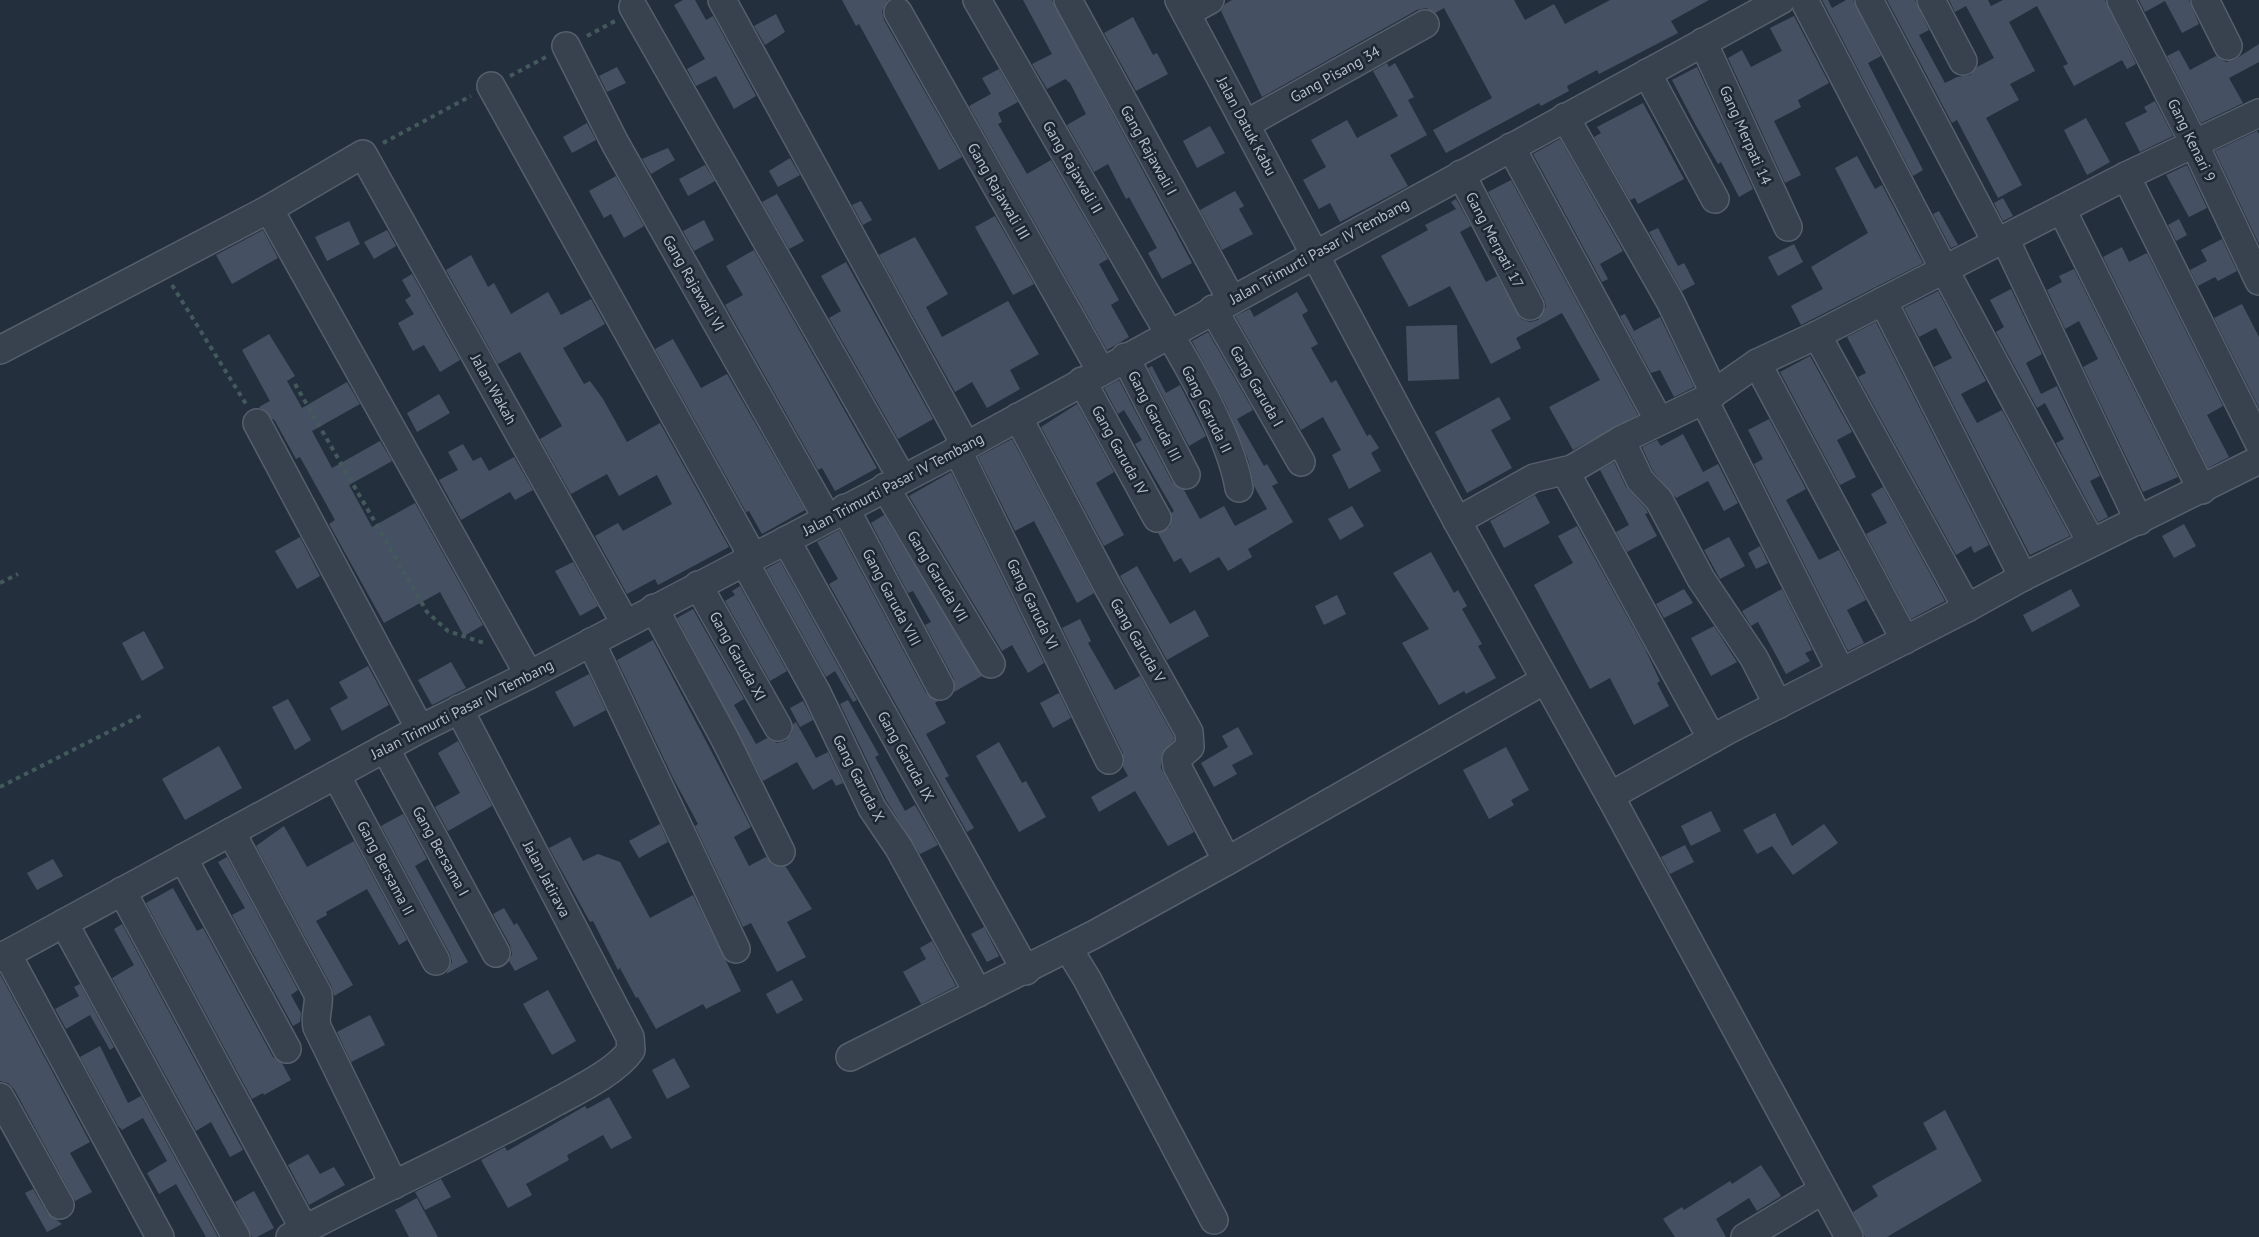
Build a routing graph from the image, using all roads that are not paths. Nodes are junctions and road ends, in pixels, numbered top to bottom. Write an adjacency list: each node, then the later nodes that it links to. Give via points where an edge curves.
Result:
1 (723, 0): 51 (street, Gang Garuda VI)
2 (977, 0): 39 (street, Gang Rajawali II)
3 (1068, 0): 37 (street, Gang Rajawali I)
4 (1210, 0): 11 (street)
5 (1781, 0): 15 (street, Jalan Trimurti Pasar IV Tembang)
6 (1804, 0): 34 (street)
7 (1869, 0): 32 (street)
8 (1931, 0): 18 (street)
9 (2121, 0): 24 (street, Gang Kenari 9)
10 (2205, 0): 17 (street)
11 (1183, 7): 23 (street, Jalan Datuk Kabu)
12 (633, 8): 56 (street, Gang Garuda VII)
13 (898, 12): 44 (street, Gang Rajawali III)
14 (1425, 24): 23 (street, Gang Pisang 34)
15 (1703, 42): 19 (street, Jalan Trimurti Pasar IV Tembang); 31 (street, Gang Merpati 14)
16 (566, 46): 59 (street, Gang Rajawali VI, via 632,173)
17 (2228, 46)
18 (1963, 61)
19 (1647, 73): 22 (street, Jalan Trimurti Pasar IV Tembang); 28 (street)
20 (491, 86): 65 (street, Gang Garuda X)
21 (2259, 113): 24 (street)
22 (1565, 117): 25 (street, Jalan Trimurti Pasar IV Tembang); 45 (street, via 1670,301)
23 (1246, 124): 33 (street, Jalan Datuk Kabu)
24 (2194, 143): 27 (street); 35 (street, Gang Kenari 9)
25 (1511, 147): 26 (street, Jalan Trimurti Pasar IV Tembang); 47 (street)
26 (1461, 174): 33 (street, Jalan Trimurti Pasar IV Tembang); 38 (street, Gang Merpati 17)
27 (2126, 176): 30 (street); 50 (street)
28 (1715, 199)
29 (269, 209): 41 (street); 70 (street, Jalan Wakah, via 363,154); 75 (street)
30 (2062, 210): 32 (street); 58 (street)
31 (1788, 227)
32 (2001, 241): 34 (street); 62 (street)
33 (1315, 252): 37 (street, Jalan Trimurti Pasar IV Tembang); 61 (street, Jalan Datuk Kabu)
34 (1944, 269): 36 (street); 64 (street)
35 (2259, 281)
36 (1883, 301): 40 (street); 66 (street)
37 (1222, 304): 39 (street, Jalan Trimurti Pasar IV Tembang); 53 (street, Gang Garuda I)
38 (1530, 306)
39 (1169, 333): 42 (street, Jalan Trimurti Pasar IV Tembang); 57 (street, Gang Garuda II, via 1221,432 1236,468)
40 (1817, 335): 43 (street); 69 (street)
41 (0, 350)
42 (1125, 357): 44 (street, Jalan Trimurti Pasar IV Tembang); 55 (street, Gang Garuda III)
43 (1757, 363): 45 (street); 71 (street)
44 (1092, 376): 46 (street, Jalan Trimurti Pasar IV Tembang); 60 (street, Gang Garuda IV)
45 (1709, 397): 47 (street); 74 (street)
46 (1018, 417): 51 (street, Jalan Trimurti Pasar IV Tembang); 90 (street, Gang Garuda V, via 1189,732 1190,747 1176,759 1177,766)
47 (1659, 421): 49 (street)
48 (257, 423): 81 (street)
49 (1621, 440): 54 (street); 78 (street, via 1640,480 1659,500 1701,579 1754,658)
50 (2259, 443)
51 (961, 447): 56 (street, Jalan Trimurti Pasar IV Tembang); 84 (street, Gang Garuda VI)
52 (2259, 460): 58 (street)
53 (1301, 462)
54 (1565, 471): 61 (street, via 1534,478); 82 (street)
55 (1186, 475)
56 (894, 483): 59 (street, Jalan Trimurti Pasar IV Tembang); 73 (street, Gang Garuda VII)
57 (1239, 488)
58 (2202, 490): 62 (street)
59 (836, 513): 63 (street, Jalan Trimurti Pasar IV Tembang); 77 (street, Gang Garuda VIII)
60 (1157, 518)
61 (1457, 521): 76 (street, Jalan Datuk Kabu)
62 (2139, 521): 64 (street)
63 (786, 540): 65 (street, Jalan Trimurti Pasar IV Tembang); 98 (street, Gang Garuda IX)
64 (2091, 542): 66 (street)
65 (749, 559): 67 (street, Jalan Trimurti Pasar IV Tembang); 99 (street, Gang Garuda X, via 872,808 899,848)
66 (2023, 577): 69 (street)
67 (698, 585): 68 (street, Jalan Trimurti Pasar IV Tembang); 80 (street, Gang Garuda XI)
68 (654, 608): 70 (street, Jalan Trimurti Pasar IV Tembang); 88 (street)
69 (1967, 608): 71 (street)
70 (626, 623): 72 (street, Jalan Trimurti Pasar IV Tembang)
71 (1905, 640): 74 (street)
72 (591, 642): 75 (street, Jalan Trimurti Pasar IV Tembang); 94 (street)
73 (991, 664)
74 (1841, 672): 78 (street)
75 (529, 675): 79 (street, Jalan Trimurti Pasar IV Tembang)
76 (1545, 680): 86 (street, Jalan Datuk Kabu); 90 (street)
77 (940, 686)
78 (1778, 705): 82 (street)
79 (459, 709): 81 (street, Jalan Trimurti Pasar IV Tembang); 103 (street, Jalan Jatirava, via 630,1037 631,1050 581,1088 500,1134)
80 (778, 727)
81 (420, 729): 83 (street, Jalan Trimurti Pasar IV Tembang)
82 (1712, 740): 86 (street)
83 (385, 748): 85 (street, Jalan Trimurti Pasar IV Tembang); 95 (street, Gang Bersama I)
84 (1109, 760)
85 (336, 776): 87 (street, Jalan Trimurti Pasar IV Tembang); 97 (street, Gang Bersama II)
86 (1610, 796): 104 (street, Jalan Datuk Kabu)
87 (231, 832): 89 (street, Jalan Trimurti Pasar IV Tembang); 103 (street, via 318,994 317,1027)
88 (781, 852)
89 (183, 858): 91 (street, Jalan Trimurti Pasar IV Tembang); 100 (street)
90 (1227, 861): 93 (street)
91 (122, 891): 92 (street, Jalan Trimurti Pasar IV Tembang); 107 (street)
92 (64, 923): 96 (street, Jalan Trimurti Pasar IV Tembang); 109 (street)
93 (1068, 948): 98 (street); 106 (street)
94 (736, 949)
95 (496, 953)
96 (4, 956): 108 (street)
97 (436, 961)
98 (1026, 971): 99 (street)
99 (978, 993): 101 (street)
100 (287, 1049)
101 (850, 1057)
102 (0, 1097): 105 (street)
103 (394, 1185): 107 (street)
104 (1823, 1190): 110 (street); 111 (street, Jalan Datuk Kabu)
105 (60, 1205)
106 (1214, 1220)
107 (297, 1233)
108 (160, 1237)
109 (236, 1237)
110 (1745, 1237)
111 (1849, 1237)

